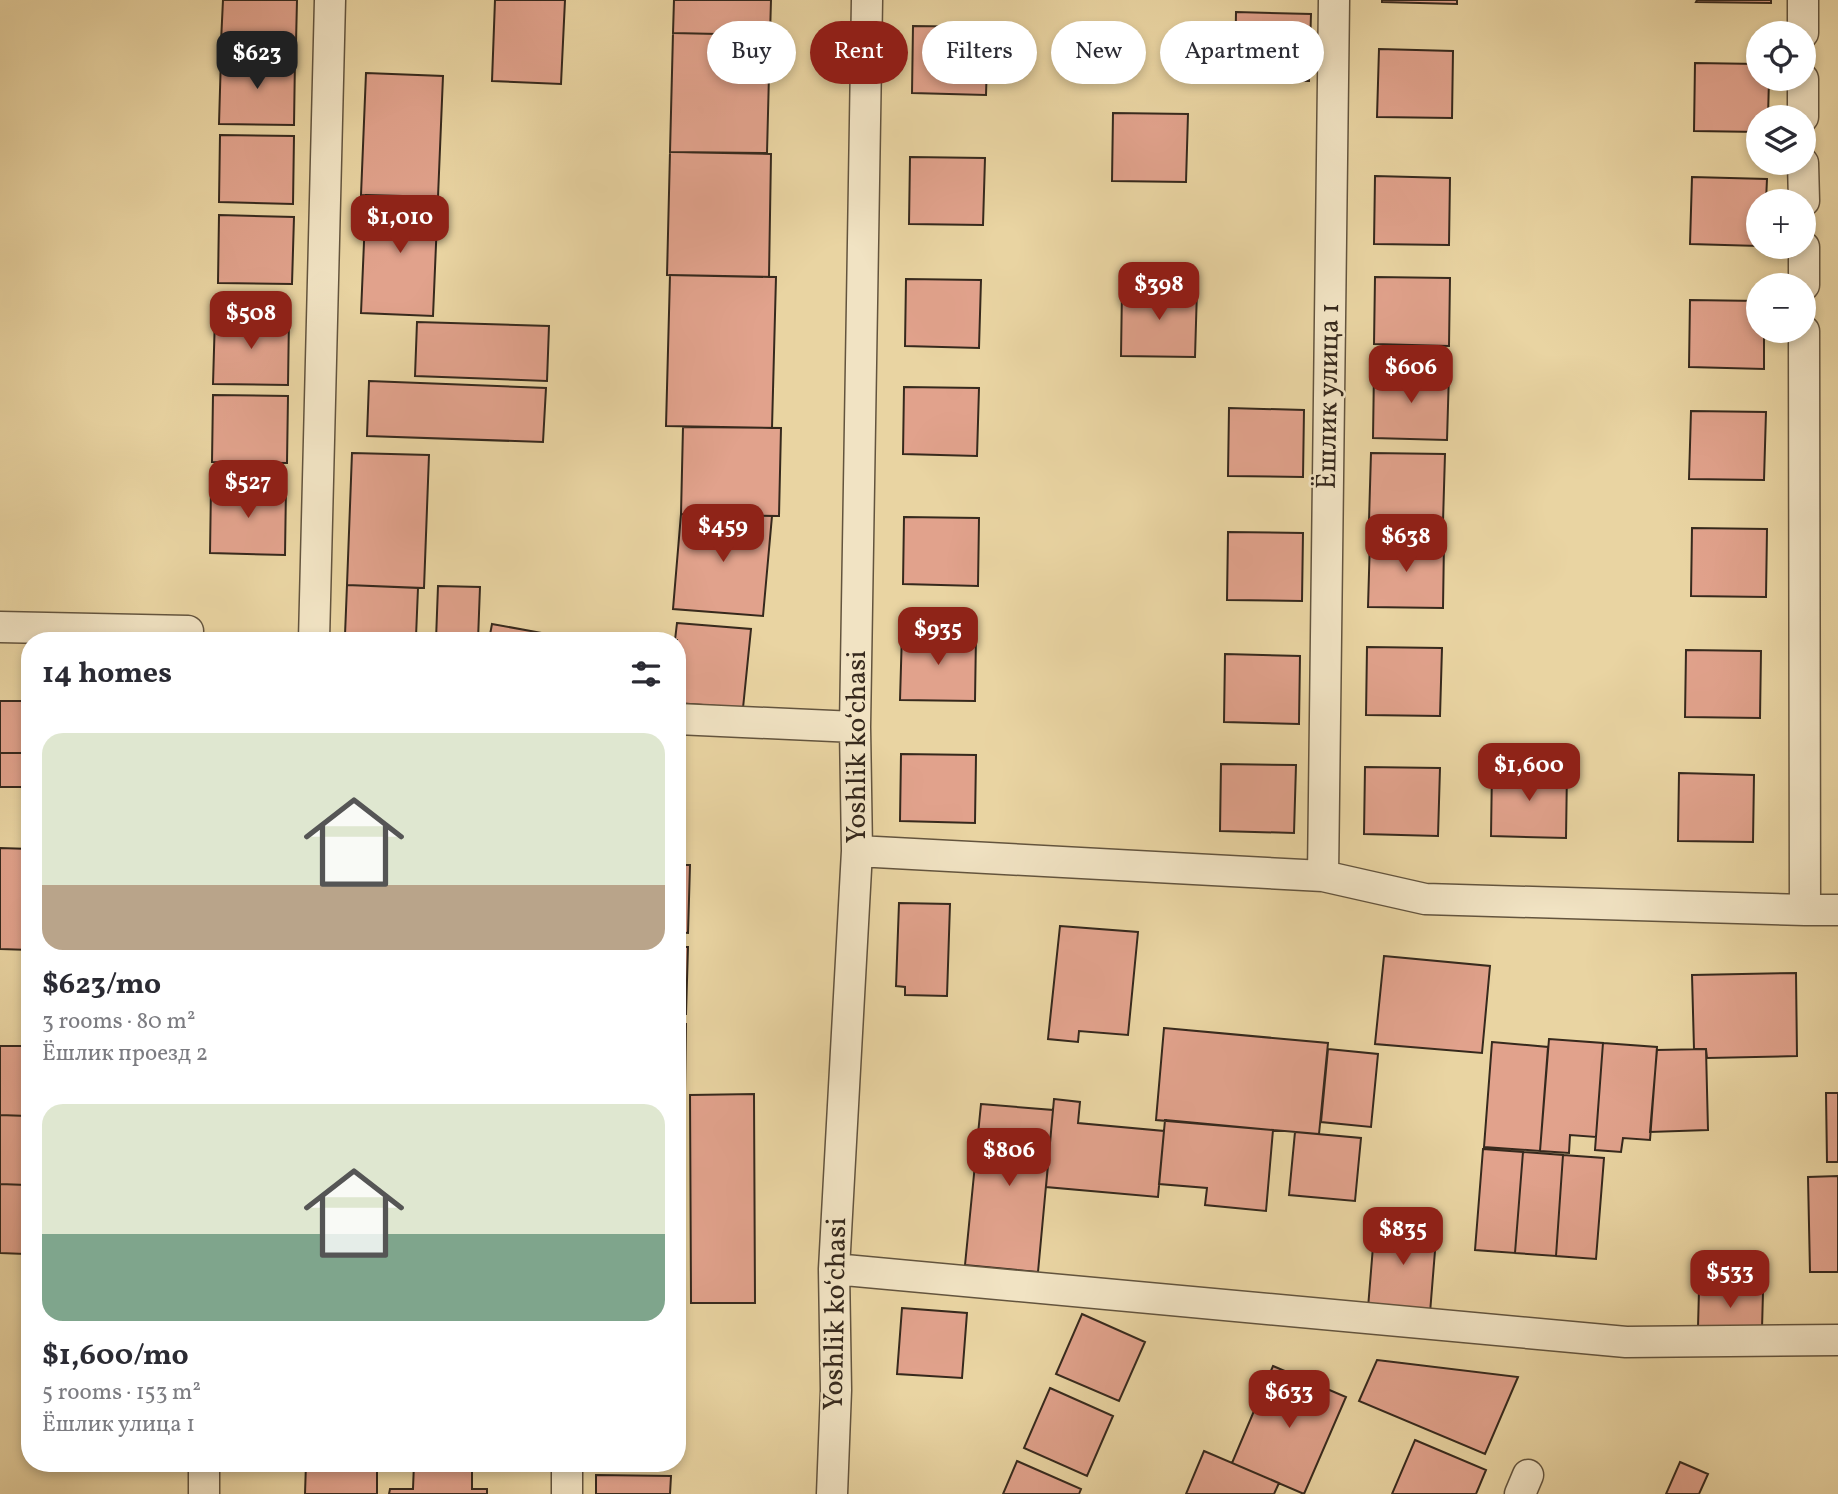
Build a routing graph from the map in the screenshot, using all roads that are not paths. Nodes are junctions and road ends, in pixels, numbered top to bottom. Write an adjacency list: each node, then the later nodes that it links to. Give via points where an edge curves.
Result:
1 (330, 0): 9 (street)
2 (867, 0): 11 (street, Yoshlik koʻchasi)
3 (1334, 0): 13 (street, Ёшлик улица 1)
4 (1803, 0): 5 (street)
5 (1803, 21)
6 (1804, 343): 14 (street)
7 (0, 627): 8 (street)
8 (188, 631)
9 (314, 632)
10 (686, 719): 11 (street)
11 (856, 727): 12 (street, Yoshlik koʻchasi)
12 (857, 851): 13 (street); 16 (street, Yoshlik koʻchasi)
13 (1323, 876): 14 (street, via 1425,899)
14 (1805, 910): 15 (street)
15 (1838, 910)
16 (834, 1269): 17 (street, via 1626,1342); 22 (street, Yoshlik koʻchasi)
17 (1838, 1340)
18 (204, 1472): 20 (street)
19 (567, 1472): 21 (street)
20 (204, 1494)
21 (567, 1494)
22 (832, 1494)

